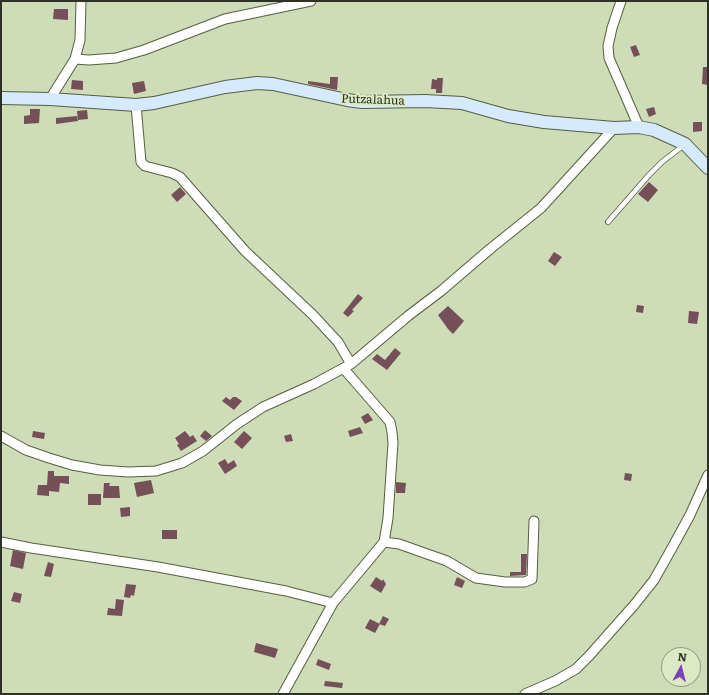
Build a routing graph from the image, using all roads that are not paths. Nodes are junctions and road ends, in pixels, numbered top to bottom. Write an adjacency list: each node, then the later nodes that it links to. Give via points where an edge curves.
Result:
1 (81, 1): 4 (street, via 80,40)
2 (311, 1): 4 (street, via 225,19 116,58)
3 (621, 1): 8 (street, via 608,46 609,58)
4 (75, 59): 6 (street)
5 (1, 98): 6 (street, Putzalahua)
6 (50, 99): 7 (street, Putzalahua)
7 (136, 105): 9 (street, Putzalahua, via 224,87 273,84 362,102 462,103 508,116 544,122); 13 (street, via 141,162 145,166 180,177 245,251 338,342)
8 (639, 127): 9 (street, Putzalahua); 10 (street, Putzalahua, via 654,130)
9 (614, 128): 13 (street, via 542,208 490,248 442,291)
10 (685, 144): 11 (street, Putzalahua); 12 (lane, via 648,175)
11 (708, 168)
12 (608, 222)
13 (348, 367): 14 (street, via 263,407 204,451 182,463 156,471 100,470 72,465 26,450); 18 (street, via 390,422 393,443)
14 (1, 436)
15 (708, 475): 21 (street, via 654,580 635,604 576,669)
16 (534, 522): 18 (street, via 532,579 525,582 476,578 447,561 399,544)
17 (1, 542): 19 (street, via 158,567 286,591)
18 (384, 542): 19 (street)
19 (333, 603): 20 (street)
20 (282, 694)
21 (525, 694)

